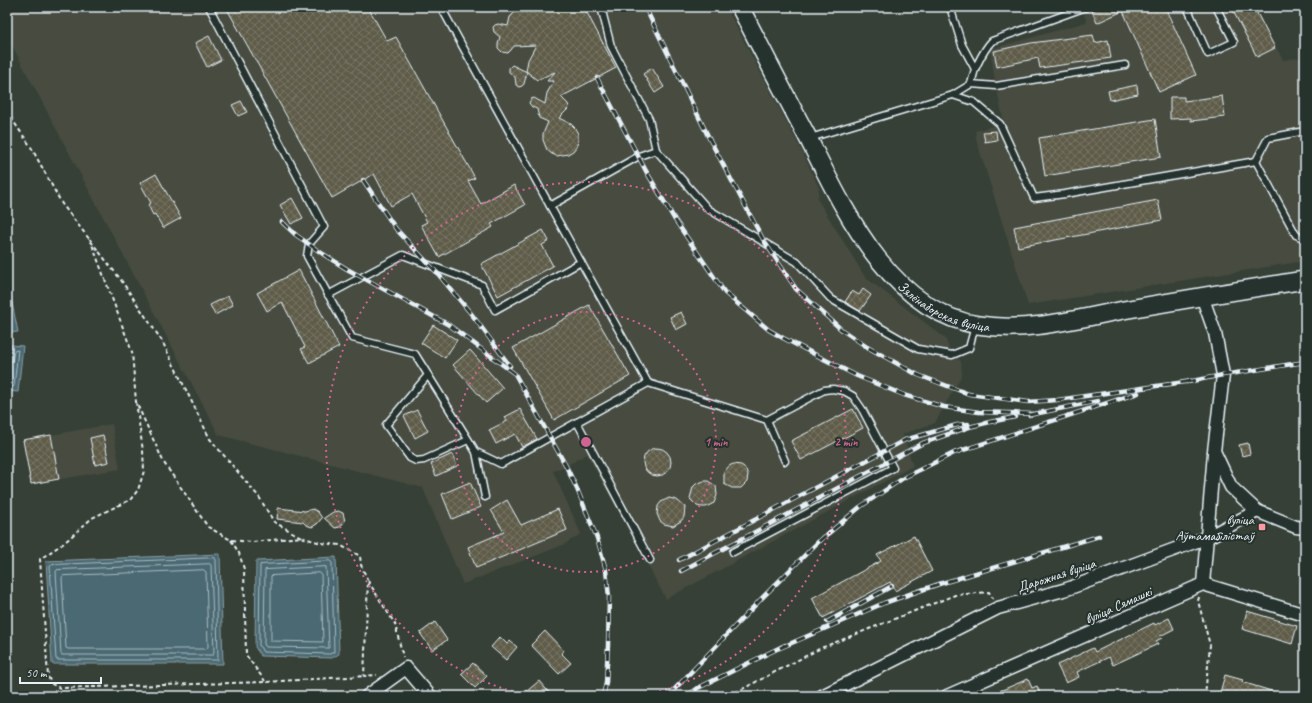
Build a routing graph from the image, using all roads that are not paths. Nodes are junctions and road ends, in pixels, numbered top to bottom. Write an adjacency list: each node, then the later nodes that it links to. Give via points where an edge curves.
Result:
1 (209, 7): 21 (lane, via 324,227 309,244 307,256)
2 (442, 7): 17 (lane)
3 (601, 7): 15 (lane, via 611,46 649,119)
4 (740, 7): 14 (main road, Зялёнаборская вуліца)
5 (950, 7): 10 (lane, via 962,45)
6 (1086, 7): 10 (lane, via 992,41)
7 (1187, 7): 8 (lane, via 1208,54 1234,42)
8 (1216, 7)
9 (1125, 65): 11 (lane, via 996,86)
10 (975, 69): 11 (lane)
11 (971, 84): 12 (lane)
12 (953, 95): 14 (lane); 16 (lane, via 974,102 1000,124 1034,198)
13 (1305, 131): 16 (lane, via 1268,138)
14 (808, 138): 23 (main road, Зялёнаборская вуліца, via 852,221 892,275 926,304 947,316)
15 (656, 150): 17 (lane, via 639,156); 23 (lane, via 708,209 797,262 831,299 918,349 952,355 969,348)
16 (1256, 161): 18 (lane, via 1296,235)
17 (550, 206): 19 (lane)
18 (1305, 239)
19 (581, 262): 21 (lane, via 495,310 482,285 403,256); 25 (lane)
20 (1305, 280): 22 (main road, Зялёнаборская вуліца)
21 (328, 295): 24 (lane, via 352,338 415,354)
22 (1202, 296): 23 (main road, Зялёнаборская вуліца, via 1029,327); 29 (street, via 1215,333 1223,375)
23 (976, 325)
24 (428, 375): 28 (lane); 28 (lane, via 386,425 410,458 416,461 428,459)
25 (648, 383): 26 (lane); 27 (lane)
26 (767, 420): 31 (lane); 36 (lane, via 824,390 844,391 853,396 862,409 893,468)
27 (577, 422): 30 (lane, via 501,464); 37 (lane)
28 (468, 440): 30 (lane)
29 (1214, 451): 33 (street, via 1231,487); 35 (street)
30 (476, 452): 32 (lane)
31 (785, 461)
32 (485, 497)
33 (1257, 511): 34 (street, via 1296,527); 35 (street, Дарожная вуліца)
34 (1305, 528)
35 (1208, 537): 38 (street); 42 (street, Дарожная вуліца, via 1067,589 998,608)
36 (733, 552)
37 (650, 560)
38 (1203, 584): 39 (street); 43 (street, вуліца Сямашкі)
39 (1305, 615)
40 (367, 696): 41 (street, via 406,668)
41 (430, 696)
42 (822, 696)
43 (947, 696)

